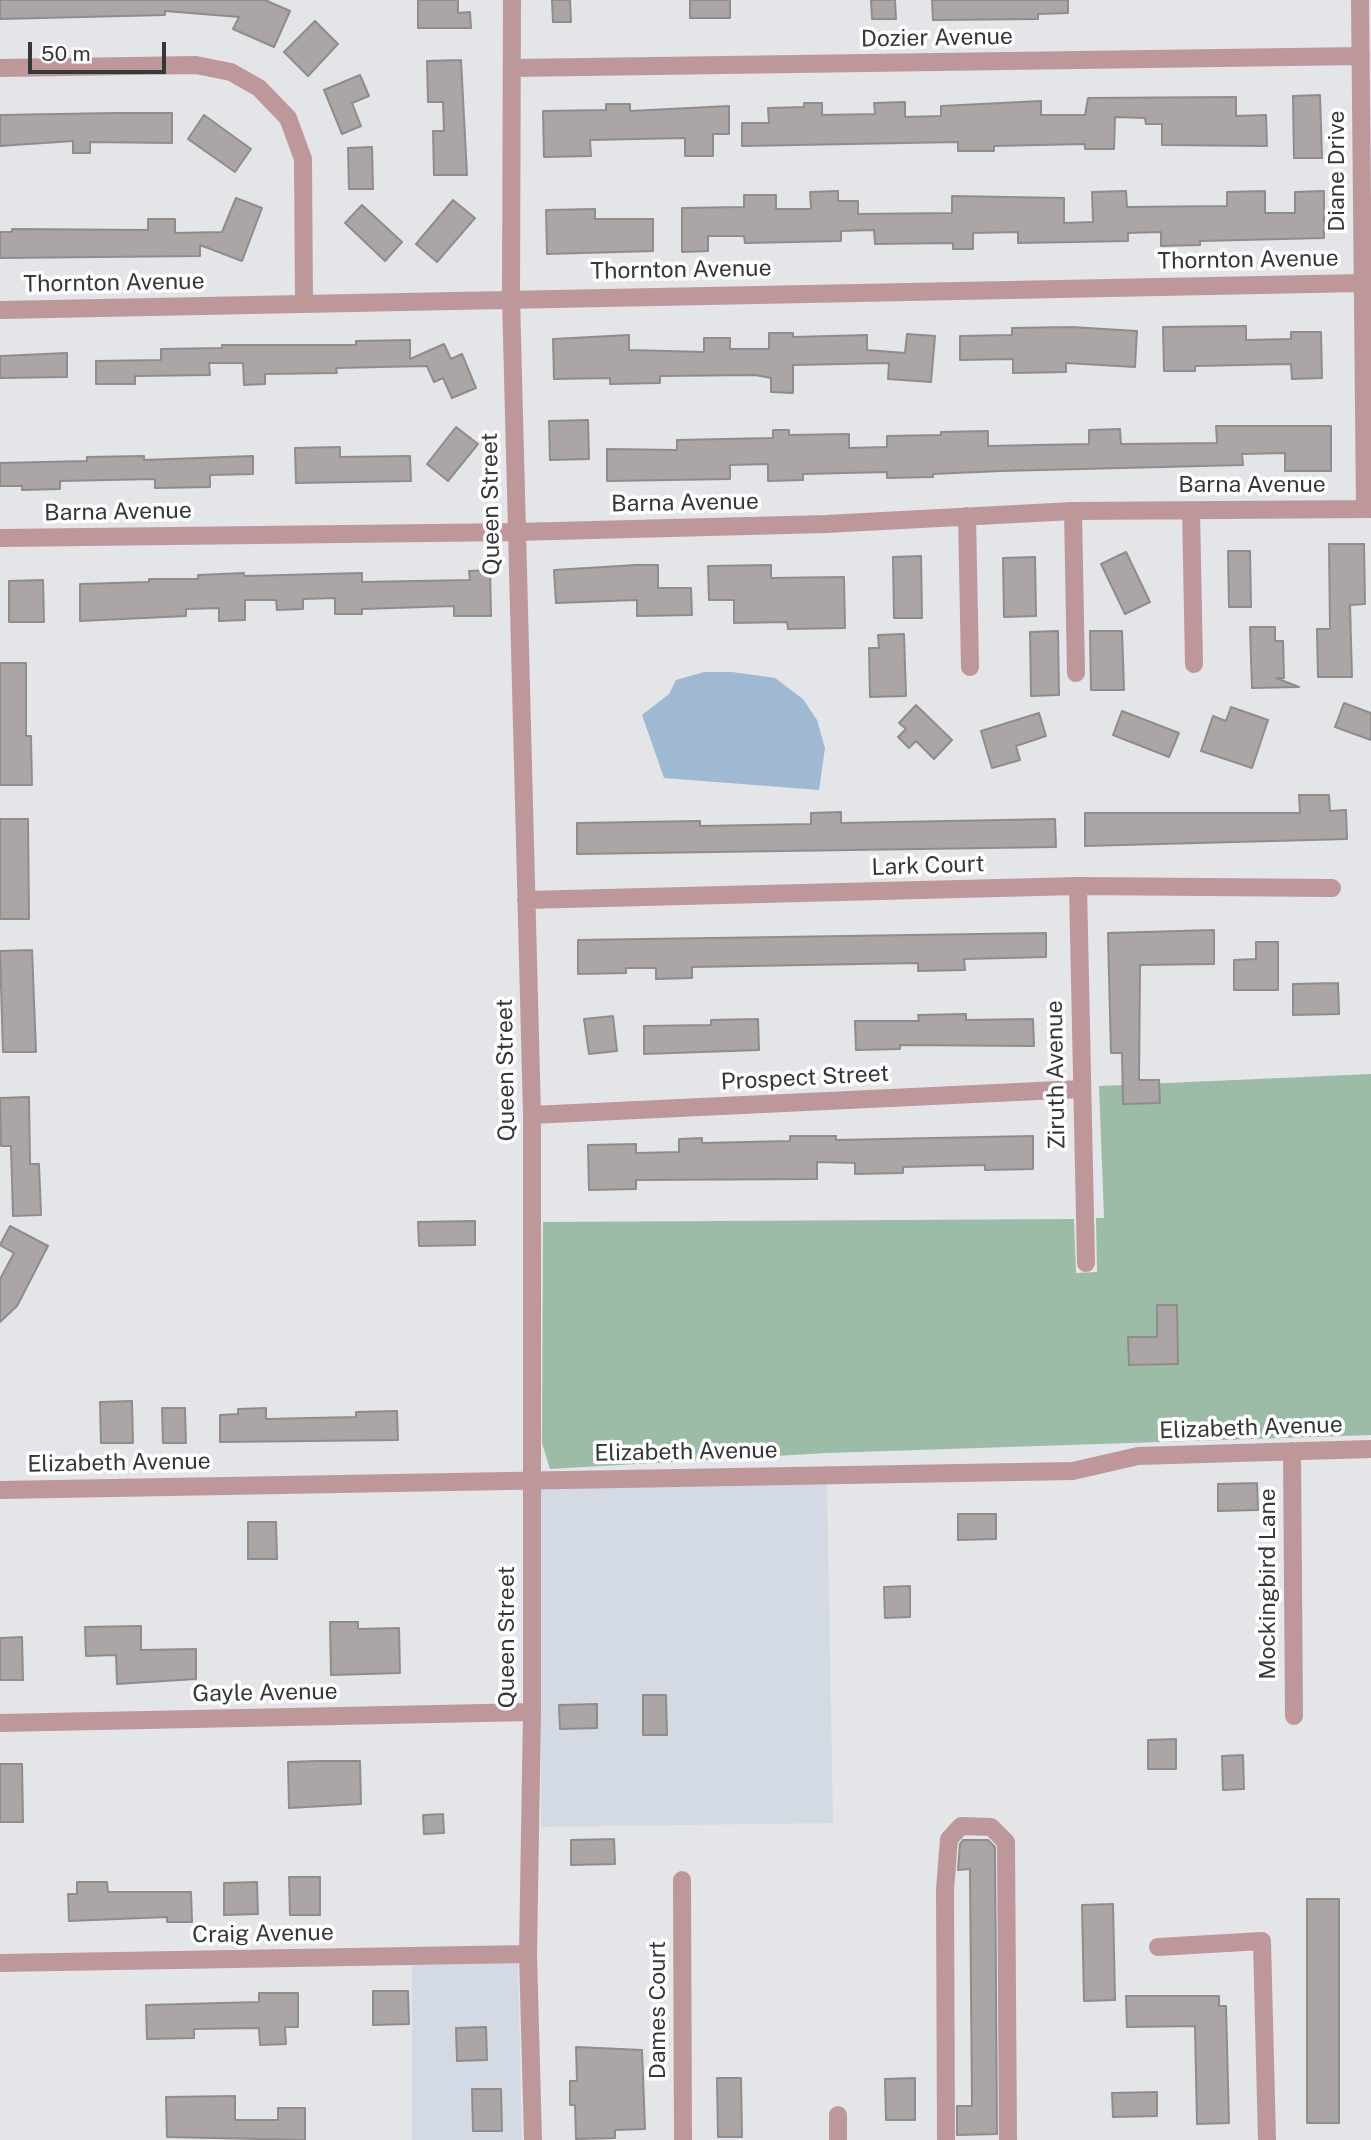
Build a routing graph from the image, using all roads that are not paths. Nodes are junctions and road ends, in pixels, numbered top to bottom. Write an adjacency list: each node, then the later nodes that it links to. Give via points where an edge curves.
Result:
1 (512, 0): 5 (street, Queen Street)
2 (1360, 0): 3 (street, Diane Drive)
3 (1361, 56): 5 (street, Dozier Avenue); 6 (street, Diane Drive)
4 (0, 68): 8 (street, via 197,65 231,72 259,88 288,118 303,159)
5 (513, 68): 7 (street, Queen Street)
6 (1362, 283): 7 (street, Thornton Avenue); 10 (street, Diane Drive)
7 (511, 298): 8 (street, Thornton Avenue); 14 (street, Queen Street)
8 (304, 304): 9 (street, Thornton Avenue)
9 (0, 310)
10 (1368, 509): 12 (street, Barna Avenue)
11 (1073, 510): 12 (street, Barna Avenue); 13 (street, Barna Avenue); 18 (street)
12 (1191, 510): 16 (street)
13 (967, 516): 14 (street, Barna Avenue); 17 (street)
14 (516, 532): 15 (street, Barna Avenue); 21 (street, Queen Street)
15 (0, 538)
16 (1194, 664)
17 (970, 667)
18 (1076, 673)
19 (1077, 886): 20 (street, Lark Court); 21 (street, Lark Court); 22 (street, Ziruth Avenue)
20 (1332, 888)
21 (526, 900): 23 (street, Queen Street)
22 (1080, 1089): 23 (street, Prospect Street); 24 (street, Ziruth Avenue)
23 (532, 1115): 27 (street, Queen Street)
24 (1086, 1263)
25 (1371, 1449): 26 (street, Elizabeth Avenue)
26 (1292, 1451): 27 (street, Elizabeth Avenue, via 1138,1456 1073,1471); 30 (street, Mockingbird Lane)
27 (530, 1479): 28 (street, Elizabeth Avenue); 29 (street, Queen Street)
28 (0, 1490)
29 (532, 1712): 31 (street, Gayle Avenue); 34 (street, Queen Street)
30 (1294, 1716)
31 (0, 1723)
32 (682, 1880): 38 (street, Dames Court)
33 (1158, 1947): 42 (street, via 1262,1941)
34 (528, 1954): 35 (street, Craig Avenue); 37 (street, Queen Street)
35 (0, 1963)
36 (838, 2115): 39 (street)
37 (533, 2140)
38 (683, 2140)
39 (838, 2140)
40 (946, 2140): 41 (street, via 945,1890 949,1839 961,1826 991,1827 1006,1842)
41 (1008, 2140)
42 (1267, 2140)

